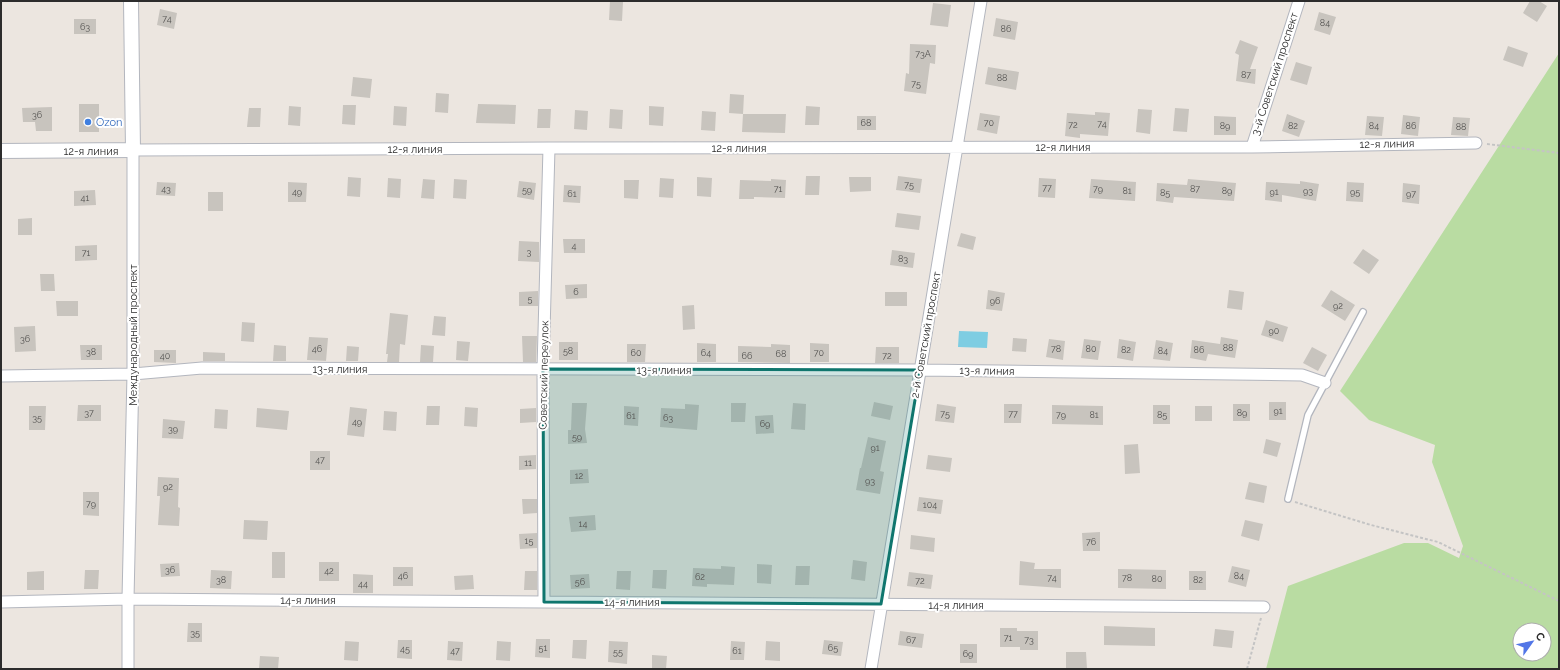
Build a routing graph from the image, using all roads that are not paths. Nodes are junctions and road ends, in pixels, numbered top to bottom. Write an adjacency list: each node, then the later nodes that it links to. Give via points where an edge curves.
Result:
1 (131, 1): 8 (street, Международный проспект)
2 (981, 1): 7 (street, 2-й Советский проспект)
3 (1299, 1): 5 (street, 3-й Советский проспект)
4 (1476, 142): 5 (street, 12-я линия)
5 (1252, 147): 7 (street, 12-я линия)
6 (549, 148): 7 (street, 12-я линия); 8 (street, 12-я линия); 11 (street, Советский переулок)
7 (958, 148): 12 (street, 2-й Советский проспект)
8 (133, 150): 9 (street, 12-я линия); 13 (street, Международный проспект)
9 (1, 151)
10 (1363, 312): 15 (lane)
11 (543, 370): 12 (street, 13-я линия); 13 (street, 13-я линия, via 202,368); 19 (street, Советский переулок)
12 (920, 370): 15 (street, 13-я линия, via 1302,375); 20 (street, 2-й Советский проспект)
13 (134, 374): 14 (street, 13-я линия); 17 (street, Международный проспект)
14 (1, 376)
15 (1325, 383): 16 (lane, via 1308,415)
16 (1288, 500)
17 (128, 599): 18 (street, 14-я линия); 19 (street, 14-я линия); 22 (street, Международный проспект)
18 (1, 602)
19 (544, 602): 20 (street, 14-я линия)
20 (881, 604): 21 (street, 14-я линия); 23 (street, 2-й Советский проспект)
21 (1264, 607)
22 (128, 669)
23 (871, 669)

